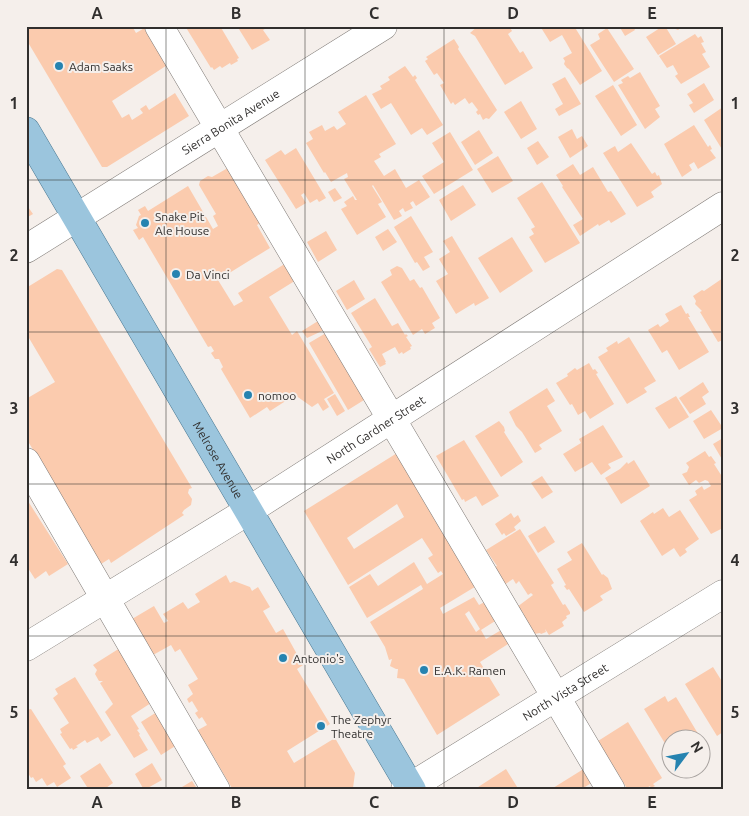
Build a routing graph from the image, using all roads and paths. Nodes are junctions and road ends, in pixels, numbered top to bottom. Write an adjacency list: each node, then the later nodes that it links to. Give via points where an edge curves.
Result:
1 (159, 26): 3 (street)
2 (383, 26): 3 (street, Sierra Bonita Avenue)
3 (220, 128): 6 (street, Sierra Bonita Avenue); 8 (street)
4 (26, 131): 6 (main road, Melrose Avenue)
5 (723, 206): 8 (street, North Gardner Street)
6 (78, 216): 7 (street, Sierra Bonita Avenue); 10 (main road, Melrose Avenue)
7 (26, 249)
8 (392, 418): 10 (street, North Gardner Street); 14 (street)
9 (26, 462): 12 (street)
10 (248, 511): 12 (street, North Gardner Street); 15 (main road, Melrose Avenue)
11 (723, 594): 14 (street, North Vista Street)
12 (106, 597): 13 (street, North Gardner Street); 16 (street)
13 (26, 647)
14 (556, 697): 15 (street, North Vista Street); 17 (street)
15 (409, 789)
16 (216, 790)
17 (611, 790)

